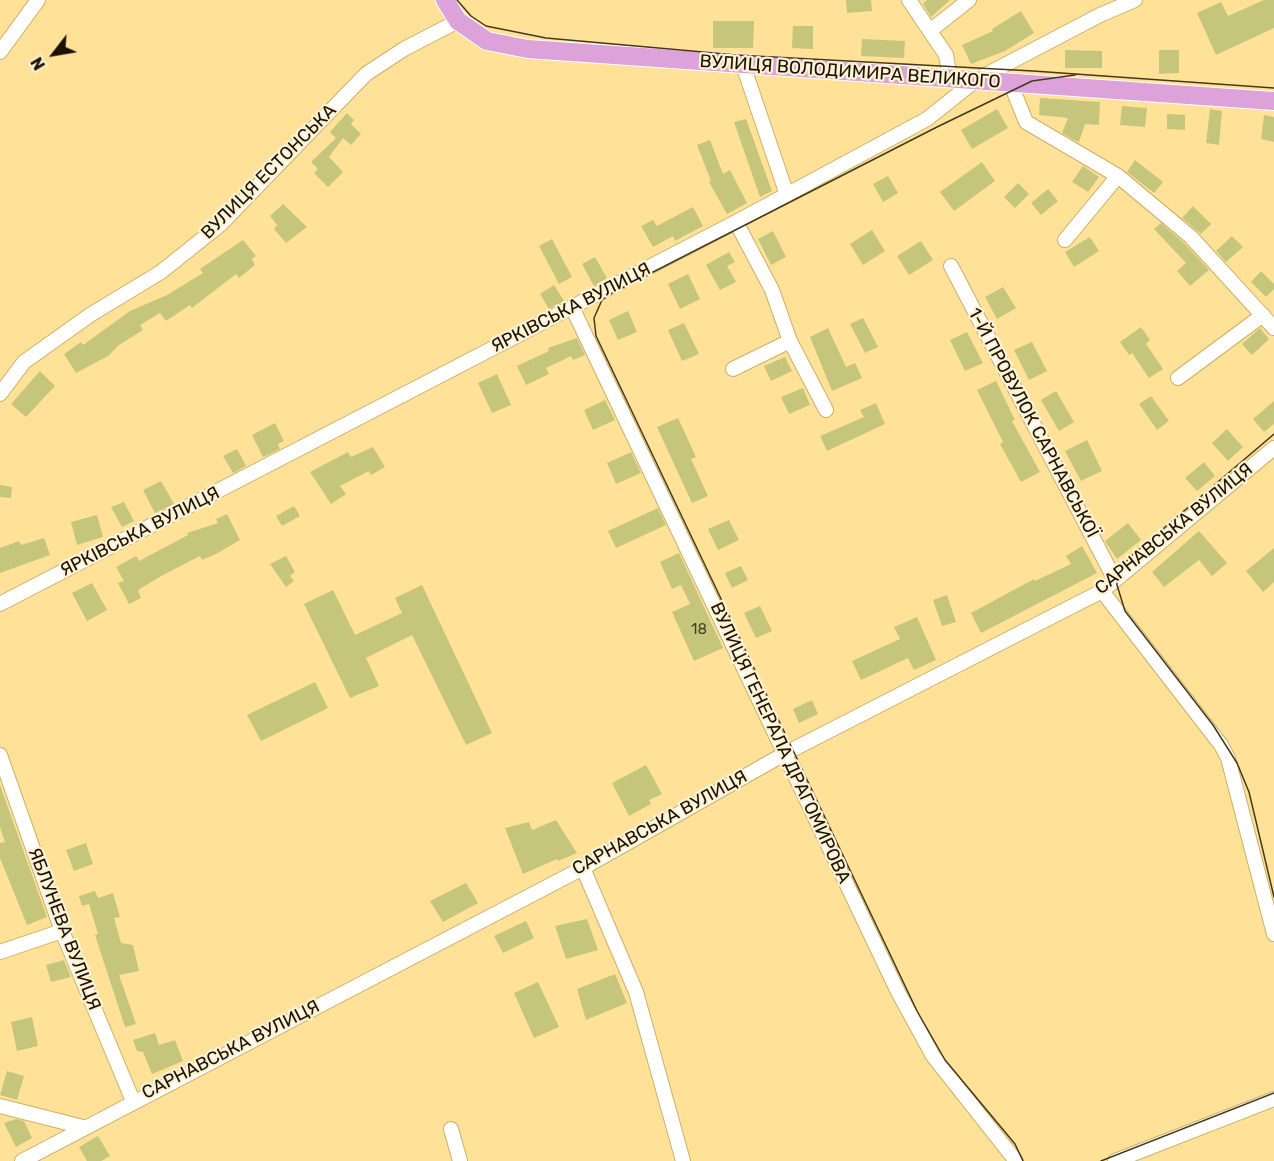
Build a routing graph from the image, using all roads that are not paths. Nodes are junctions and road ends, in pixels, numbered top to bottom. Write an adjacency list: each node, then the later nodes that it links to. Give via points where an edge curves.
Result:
1 (38, 0): 8 (street)
2 (445, 0): 6 (main road, ВУЛИЦЯ ВОЛОДИМИРА ВЕЛИКОГО)
3 (909, 0): 7 (street)
4 (969, 0): 7 (street)
5 (1135, 0): 11 (street, ЯРКІВСЬКА ВУЛИЦЯ)
6 (458, 21): 9 (main road, ВУЛИЦЯ ВОЛОДИМИРА ВЕЛИКОГО, via 487,40 528,49); 25 (street, ВУЛИЦЯ ЕСТОНСЬКА, via 366,74 221,224 161,272 90,315 24,362)
7 (931, 30): 10 (street, via 946,55)
8 (0, 52)
9 (743, 65): 10 (main road, ВУЛИЦЯ ВОЛОДИМИРА ВЕЛИКОГО); 15 (street)
10 (950, 78): 11 (main road, ВУЛИЦЯ ВОЛОДИМИРА ВЕЛИКОГО)
11 (976, 80): 12 (main road, ВУЛИЦЯ ВОЛОДИМИРА ВЕЛИКОГО); 15 (street, ЯРКІВСЬКА ВУЛИЦЯ, via 927,119)
12 (1010, 82): 13 (main road, ВУЛИЦЯ ВОЛОДИМИРА ВЕЛИКОГО); 14 (street, via 1026,122)
13 (1274, 101)
14 (1119, 176): 17 (street); 20 (street, via 1191,237)
15 (787, 195): 16 (street, ЯРКІВСЬКА ВУЛИЦЯ)
16 (736, 222): 19 (street, ЯРКІВСЬКА ВУЛИЦЯ); 22 (street, via 772,290)
17 (1065, 240)
18 (951, 266): 28 (street, 1-Й ПРОВУЛОК САРНАВСЬКОЇ)
19 (572, 307): 30 (street, ЯРКІВСЬКА ВУЛИЦЯ); 31 (street, ВУЛИЦЯ ГЕНЕРАЛА ДРАГОМИРОВА)
20 (1263, 315): 21 (street); 24 (street)
21 (1274, 328)
22 (790, 341): 23 (street); 26 (street)
23 (733, 369)
24 (1178, 378)
25 (0, 394)
26 (826, 410)
27 (1274, 448): 28 (street, САРНАВСЬКА ВУЛИЦЯ)
28 (1115, 580): 29 (street, САРНАВСЬКА ВУЛИЦЯ)
29 (1102, 591): 31 (street, САРНАВСЬКА ВУЛИЦЯ); 35 (street, via 1228,758)
30 (0, 604)
31 (786, 753): 33 (street, САРНАВСЬКА ВУЛИЦЯ); 45 (street, ВУЛИЦЯ ГЕНЕРАЛА ДРАГОМИРОВА, via 898,993 933,1056)
32 (0, 755): 34 (street, ЯБЛУНЕВА ВУЛИЦЯ)
33 (583, 868): 38 (street, САРНАВСЬКА ВУЛИЦЯ); 44 (street, via 636,992)
34 (62, 931): 36 (street); 38 (street, ЯБЛУНЕВА ВУЛИЦЯ)
35 (1274, 934)
36 (0, 952)
37 (1274, 1099): 46 (street)
38 (133, 1101): 40 (street, САРНАВСЬКА ВУЛИЦЯ)
39 (0, 1106): 40 (street)
40 (83, 1127): 42 (street, САРНАВСЬКА ВУЛИЦЯ)
41 (451, 1129): 43 (street)
42 (22, 1161)
43 (460, 1161)
44 (683, 1161)
45 (1016, 1161)
46 (1116, 1161)

